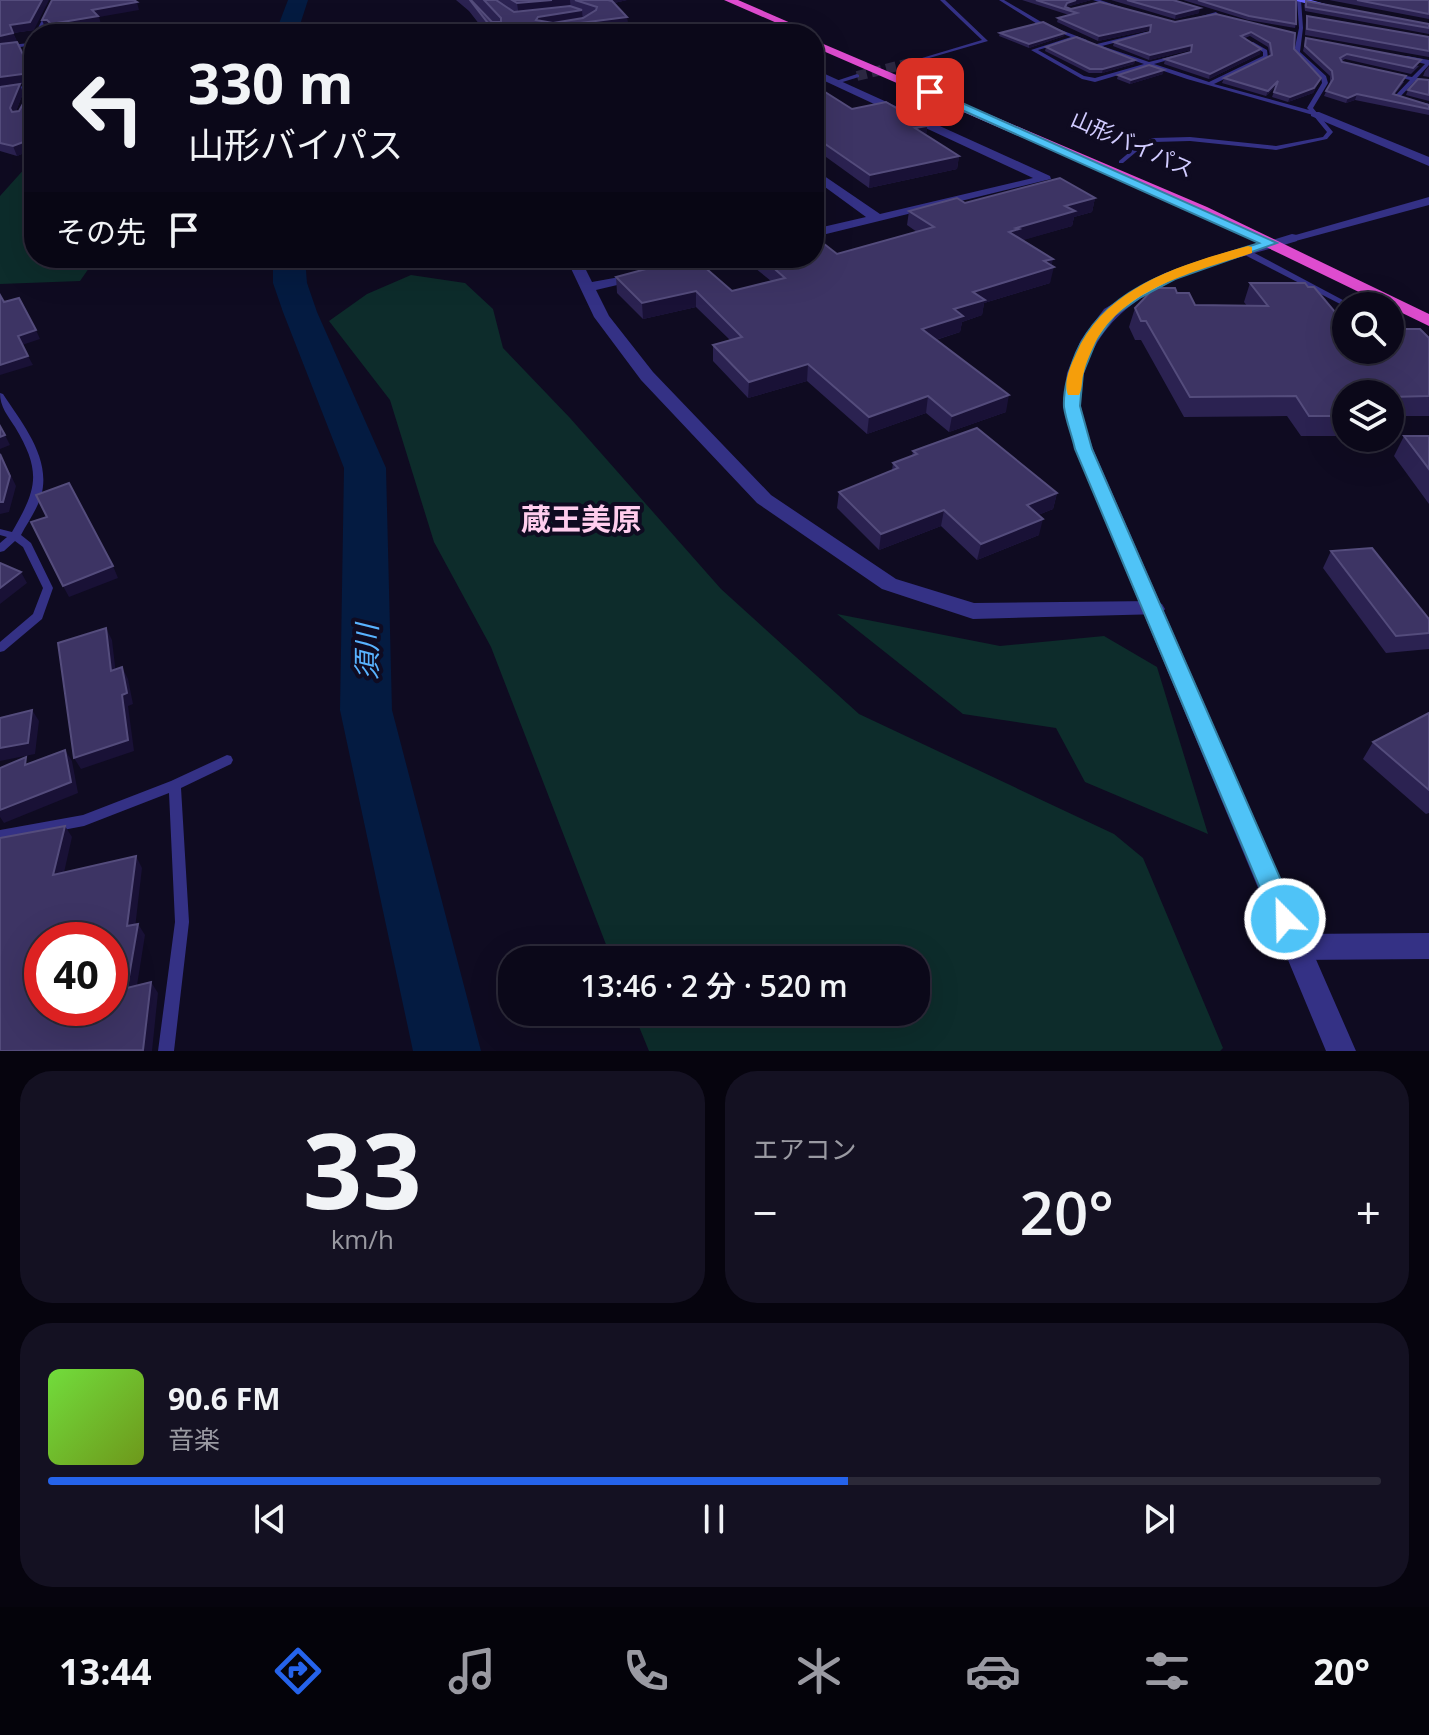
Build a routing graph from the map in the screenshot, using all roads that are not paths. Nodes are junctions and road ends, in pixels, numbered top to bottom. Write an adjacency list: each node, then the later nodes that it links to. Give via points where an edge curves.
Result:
1 (54, 0): 18 (lane)
2 (710, 0): 19 (highway)
3 (729, 0): 20 (highway, 山形バイパス)
4 (942, 0): 33 (lane, via 985,41)
5 (1014, 0): 7 (lane)
6 (1299, 0): 10 (main road); 14 (lane)
7 (1003, 1): 24 (lane)
8 (1097, 1): 9 (lane); 11 (lane)
9 (1084, 6)
10 (1338, 9)
11 (1129, 10)
12 (1204, 10): 13 (lane)
13 (1216, 13): 15 (lane); 17 (lane)
14 (1300, 15): 16 (lane); 23 (lane)
15 (1229, 17)
16 (1314, 17)
17 (1180, 23)
18 (42, 24)
19 (768, 24)
20 (787, 24)
21 (1286, 32): 23 (lane)
22 (1146, 33): 28 (lane)
23 (1300, 34): 46 (lane, via 1297,52 1324,77 1310,108)
24 (1075, 37): 28 (lane); 35 (lane, via 1034,50 1095,80)
25 (824, 40): 47 (highway, 山形バイパス)
26 (1246, 40): 42 (lane, via 1266,57)
27 (24, 44): 30 (lane)
28 (1098, 46): 35 (lane)
29 (824, 47): 54 (highway, 山形バイパス)
30 (0, 48)
31 (1187, 53): 35 (lane)
32 (1400, 57): 34 (lane)
33 (914, 62)
34 (1429, 62): 39 (lane)
35 (1150, 65): 42 (lane)
36 (1385, 73): 39 (lane)
37 (857, 76): 40 (lane)
38 (824, 77): 40 (street)
39 (1413, 78): 41 (lane); 45 (lane, via 1396,98)
40 (836, 82): 51 (street, via 1045,179)
41 (1429, 82)
42 (1209, 84): 46 (lane)
43 (24, 90): 44 (lane)
44 (0, 91)
45 (1429, 106)
46 (1315, 114): 47 (lane, via 1330,132 1300,145 1276,148 1170,138 1140,146); 48 (street)
47 (1121, 162): 53 (highway, 山形バイパス)
48 (1429, 162)
49 (824, 180): 51 (street)
50 (1429, 201): 53 (street)
51 (877, 218): 52 (street)
52 (824, 231)
53 (1292, 238): 54 (street); 60 (highway, 山形バイパス)
54 (1271, 243): 55 (street); 61 (highway, 山形バイパス)
55 (1244, 251): 59 (lane); 68 (street, via 1170,276 1110,312 1089,340 1075,373 1072,406 1084,449)
56 (577, 268): 58 (street)
57 (670, 268): 58 (street)
58 (586, 288): 68 (street, via 647,376 764,499 889,584 973,611)
59 (1332, 297)
60 (1429, 304)
61 (1429, 321)
62 (1404, 335): 63 (lane)
63 (1429, 348)
64 (0, 396): 66 (lane, via 34,453 38,473 37,494)
65 (0, 532): 66 (lane)
66 (15, 536): 67 (lane); 69 (lane, via 27,545 48,588 38,616)
67 (0, 549)
68 (1154, 609): 74 (street)
69 (0, 648)
70 (227, 760): 71 (lane)
71 (175, 785): 72 (lane, via 84,820); 75 (lane, via 182,922)
72 (0, 836)
73 (1429, 946): 74 (street)
74 (1297, 947): 76 (street)
75 (166, 1051)
76 (1341, 1051)

